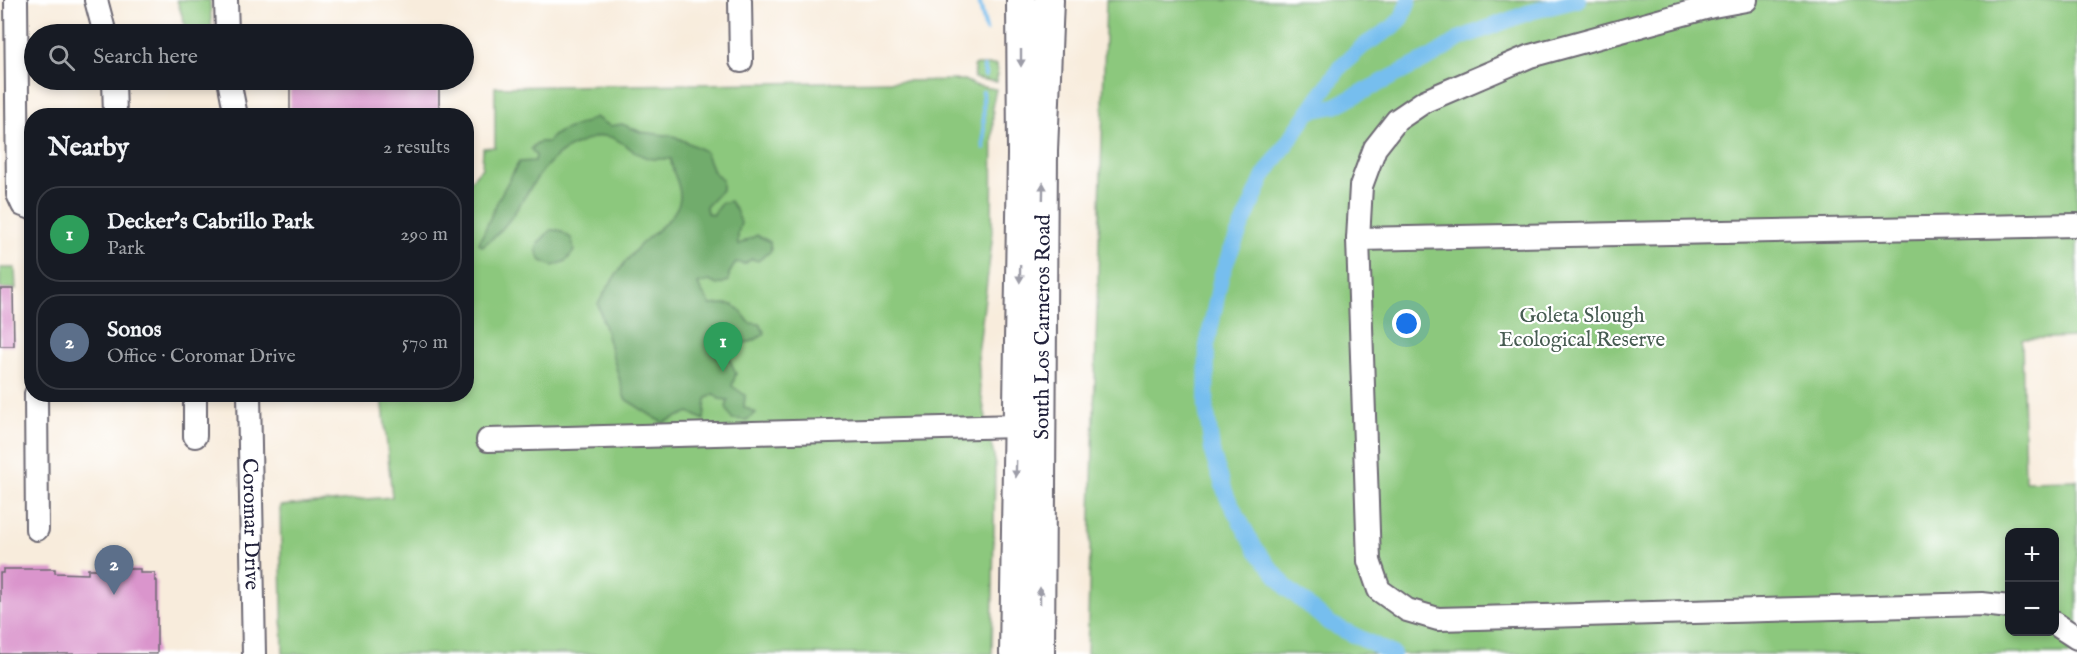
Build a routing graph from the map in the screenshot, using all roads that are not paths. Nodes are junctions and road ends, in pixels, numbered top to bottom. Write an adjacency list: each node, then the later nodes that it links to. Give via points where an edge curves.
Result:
1 (16, 0): 15 (street, via 18,195)
2 (96, 0): 8 (street)
3 (226, 0): 9 (street)
4 (740, 0): 10 (street)
5 (1021, 0): 21 (main road, South Los Carneros Road, one-way to 21)
6 (1049, 0): 30 (main road, South Los Carneros Road, one-way to 6, via 1043,151)
7 (1746, 0): 17 (street, via 1530,56 1425,101 1397,120 1375,148 1361,186)
8 (102, 24)
9 (227, 24)
10 (741, 61)
11 (114, 90): 13 (street)
12 (231, 90): 14 (street)
13 (115, 108)
14 (234, 108)
15 (24, 205)
16 (2077, 225): 17 (street)
17 (1358, 239): 25 (street, via 1369,561 1379,590 1407,610 1438,619)
18 (36, 402): 24 (street)
19 (195, 402): 22 (street)
20 (249, 402): 28 (street, Coromar Drive)
21 (1017, 426): 23 (street); 29 (main road, South Los Carneros Road, one-way to 29)
22 (195, 436)
23 (488, 440)
24 (37, 529)
25 (2005, 606)
26 (2059, 625): 27 (street)
27 (2077, 638)
28 (254, 654)
29 (1014, 654)
30 (1040, 654)

